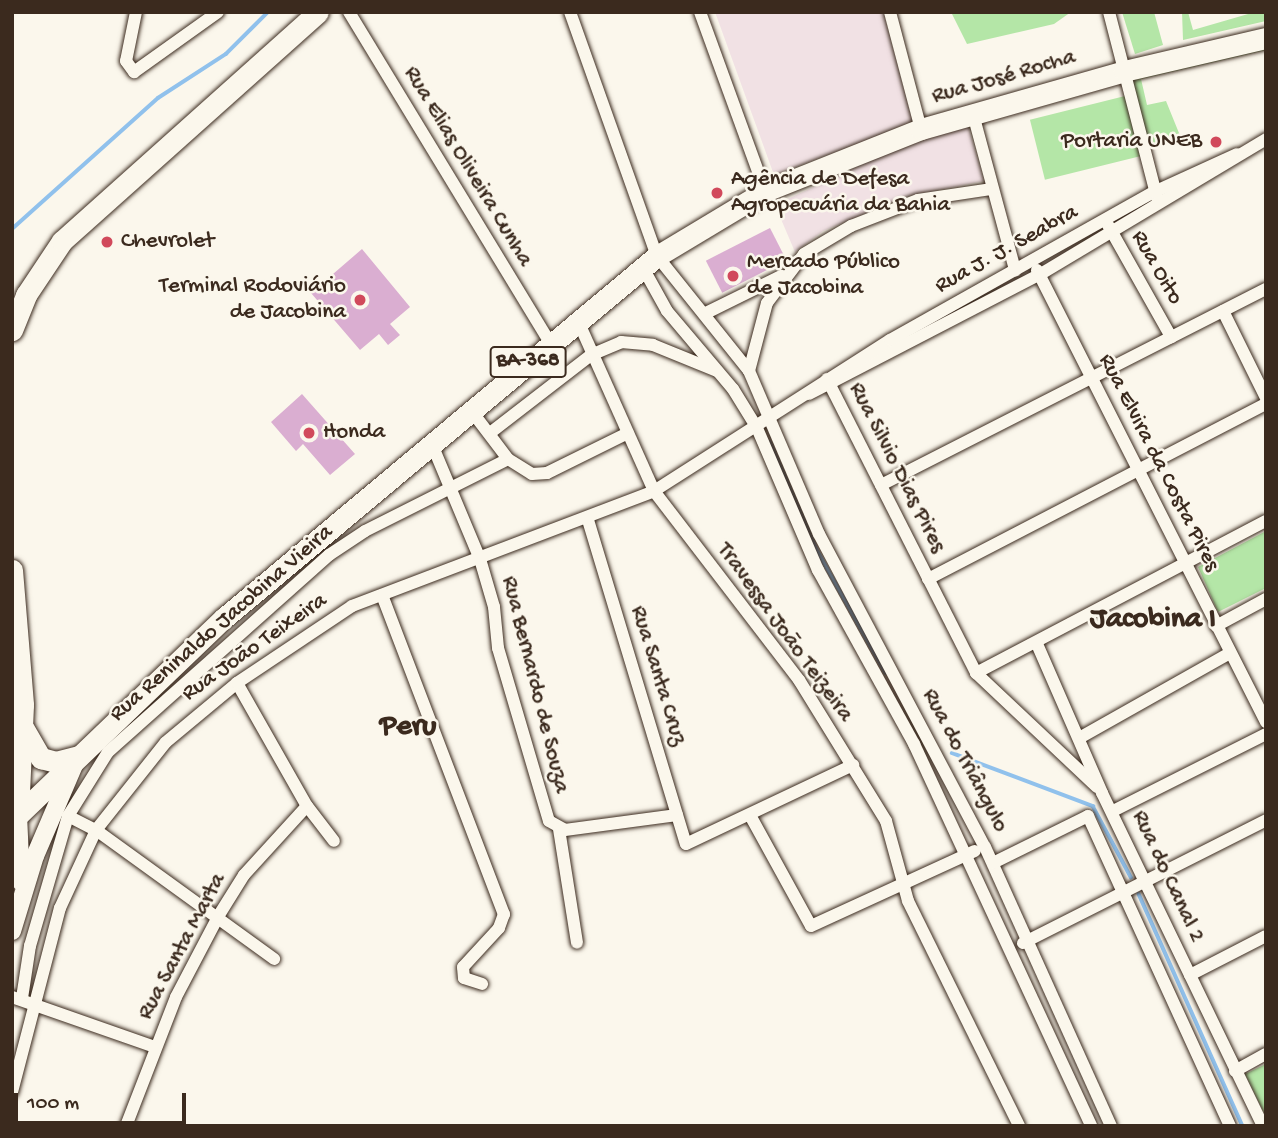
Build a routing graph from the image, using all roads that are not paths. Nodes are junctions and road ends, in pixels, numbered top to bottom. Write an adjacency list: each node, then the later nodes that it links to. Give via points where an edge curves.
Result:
1 (136, 12): 2 (street, via 126,61 134,72)
2 (218, 12)
3 (318, 12): 30 (main road, via 62,241)
4 (349, 12): 32 (street, Rua Elias Oliveira Cunha)
5 (569, 12): 21 (street)
6 (699, 12): 16 (street)
7 (890, 12): 12 (street)
8 (1109, 12): 10 (street)
9 (1266, 38): 10 (main road, Rua José Rocha)
10 (1124, 71): 11 (main road, Rua José Rocha / BA-368); 17 (street)
11 (973, 114): 12 (main road, Rua José Rocha / BA-368); 15 (street)
12 (921, 129): 16 (main road, Rua José Rocha / BA-368)
13 (1266, 139): 14 (street, Rua J. J. Seabra)
14 (1237, 154): 17 (street, Rua J. J. Seabra); 18 (street, Rua J. J. Seabra)
15 (992, 189): 23 (street); 24 (street, via 918,200 863,221 822,241)
16 (765, 191): 21 (main road, BA-368)
17 (1154, 191): 18 (street); 19 (street, Rua J. J. Seabra)
18 (1159, 205): 20 (street, Rua J. J. Seabra)
19 (1104, 219): 20 (street, Rua Oito); 22 (street, Rua J. J. Seabra)
20 (1112, 233): 25 (street, Rua J. J. Seabra); 31 (street, Rua Oito)
21 (650, 261): 28 (street, Rua do Triângulo); 29 (main road, BA-368); 36 (street, via 667,311)
22 (1032, 261): 23 (street, Rua J. J. Seabra); 25 (street, Rua Elvira da Costa Pires)
23 (1015, 270): 33 (street, Rua J. J. Seabra)
24 (787, 272): 28 (street); 35 (street, via 766,303)
25 (1039, 275): 33 (street, Rua J. J. Seabra); 37 (street, Rua Elvira da Costa Pires)
26 (1266, 289): 27 (street)
27 (1223, 311): 31 (street); 39 (street)
28 (706, 313): 35 (street, Rua do Triângulo)
29 (578, 321): 32 (main road, BA-368); 34 (street, Travessa João Teizeira)
30 (14, 325)
31 (1171, 337): 37 (street)
32 (551, 343): 41 (main road, BA-368)
33 (893, 345): 38 (street, Rua J. J. Seabra)
34 (591, 355): 36 (street, via 636,342); 44 (street); 45 (street, Travessa João Teizeira)
35 (749, 371): 42 (street, Rua do Triângulo)
36 (720, 373): 43 (street)
37 (1092, 378): 48 (street, Rua Elvira da Costa Pires); 49 (street)
38 (828, 381): 42 (street, Rua J. J. Seabra); 49 (street, Rua Silvio Dias Pires)
39 (1266, 398)
40 (1266, 404): 48 (street)
41 (470, 409): 44 (street); 46 (main road, BA-368)
42 (774, 418): 43 (street, Rua J. J. Seabra); 86 (street, Rua do Triângulo, via 818,534)
43 (757, 428): 51 (street, Rua João Teixeira); 87 (street, Rua do Triângulo, via 818,570)
44 (490, 433): 47 (street)
45 (628, 433): 47 (street, via 547,473 532,474); 51 (street, Travessa João Teizeira)
46 (431, 442): 50 (street, Rua Bernardo de Souza); 54 (main road, BA-368)
47 (508, 459): 50 (street, Rua Reninaldo Jacobina Vieira)
48 (1139, 470): 57 (street, Rua Elvira da Costa Pires); 59 (street)
49 (881, 485): 59 (street, Rua Silvio Dias Pires)
50 (452, 486): 55 (street, Rua Reninaldo Jacobina Vieira); 56 (street, Rua Bernardo de Souza)
51 (654, 491): 52 (street, Rua João Teixeira); 74 (street, Travessa João Teizeira, via 799,680)
52 (588, 520): 56 (street, Rua João Teixeira); 78 (street, Rua Santa Cruz)
53 (1266, 521): 57 (street)
54 (329, 528): 55 (street); 63 (main road, BA-368, via 274,575)
55 (341, 546): 63 (street, Rua Reninaldo Jacobina Vieira)
56 (480, 559): 60 (street, Rua João Teixeira); 83 (street, Rua Bernardo de Souza, via 494,607 498,648)
57 (1186, 564): 62 (street, Rua Elvira da Costa Pires); 64 (street)
58 (12, 570): 69 (main road)
59 (928, 579): 66 (street, Rua Silvio Dias Pires)
60 (382, 595): 67 (street, Rua João Teixeira, via 332,616); 101 (street, via 504,914 499,928 463,967 467,981)
61 (1266, 600): 62 (street)
62 (1216, 626): 65 (street, Rua Elvira da Costa Pires)
63 (225, 630): 72 (main road, BA-368)
64 (1037, 644): 66 (street); 71 (street, Rua do Canal 2)
65 (1230, 653): 68 (street, Rua Elvira da Costa Pires); 71 (street)
66 (975, 673): 75 (street)
67 (237, 683): 76 (street); 84 (street, Rua João Teixeira, via 166,742)
68 (1264, 716)
69 (23, 727): 73 (main road, via 41,758 56,762); 81 (main road)
70 (1266, 734): 77 (street)
71 (1081, 737): 75 (street, Rua do Canal 2)
72 (101, 746): 73 (main road, BA-368); 79 (street, Rua Reninaldo Jacobina Vieira)
73 (79, 756): 81 (main road); 89 (street)
74 (853, 765): 80 (street); 91 (street, Travessa João Teizeira, via 892,836)
75 (1102, 793): 77 (street, Rua do Canal 2)
76 (307, 806): 85 (street); 93 (street, Rua Santa Marta, via 244,875)
77 (1113, 811): 90 (street, Rua do Canal 2)
78 (677, 815): 80 (street, Rua Santa Cruz, via 686,844); 83 (street)
79 (68, 816): 84 (street); 102 (street, Rua Reninaldo Jacobina Vieira, via 30,946)
80 (751, 817): 91 (street, via 811,926)
81 (15, 818): 89 (street)
82 (1266, 820): 90 (street)
83 (554, 825): 97 (street, Rua Bernardo de Souza)
84 (96, 830): 93 (street); 102 (street, Rua João Teixeira)
85 (334, 841)
86 (985, 847): 87 (street); 88 (street, Rua do Triângulo)
87 (968, 855): 91 (street); 98 (street, Rua do Triângulo)
88 (993, 863): 92 (street, Rua do Canal 2, via 1088,816); 96 (street, Rua do Triângulo)
89 (18, 878): 94 (street)
90 (1145, 879): 92 (street); 100 (street, Rua do Canal 2)
91 (902, 885): 108 (street, Travessa João Teizeira)
92 (1121, 892): 96 (street); 111 (street, Rua do Canal 2)
93 (219, 915): 99 (street); 103 (street, Rua Santa Marta)
94 (12, 931)
95 (1266, 936): 100 (street)
96 (1028, 941): 98 (street); 110 (street, Rua do Triângulo)
97 (577, 943)
98 (1012, 948): 109 (street, Rua do Triângulo)
99 (275, 959)
100 (1190, 975): 105 (street, Rua do Canal 2)
101 (481, 985)
102 (23, 999): 103 (street); 106 (street)
103 (155, 1047): 107 (street, Rua Santa Marta)
104 (1266, 1054): 105 (street)
105 (1235, 1071): 112 (street, Rua do Canal 2)
106 (12, 1092)
107 (126, 1126)
108 (1019, 1126)
109 (1091, 1126)
110 (1111, 1126)
111 (1230, 1126)
112 (1263, 1126)

